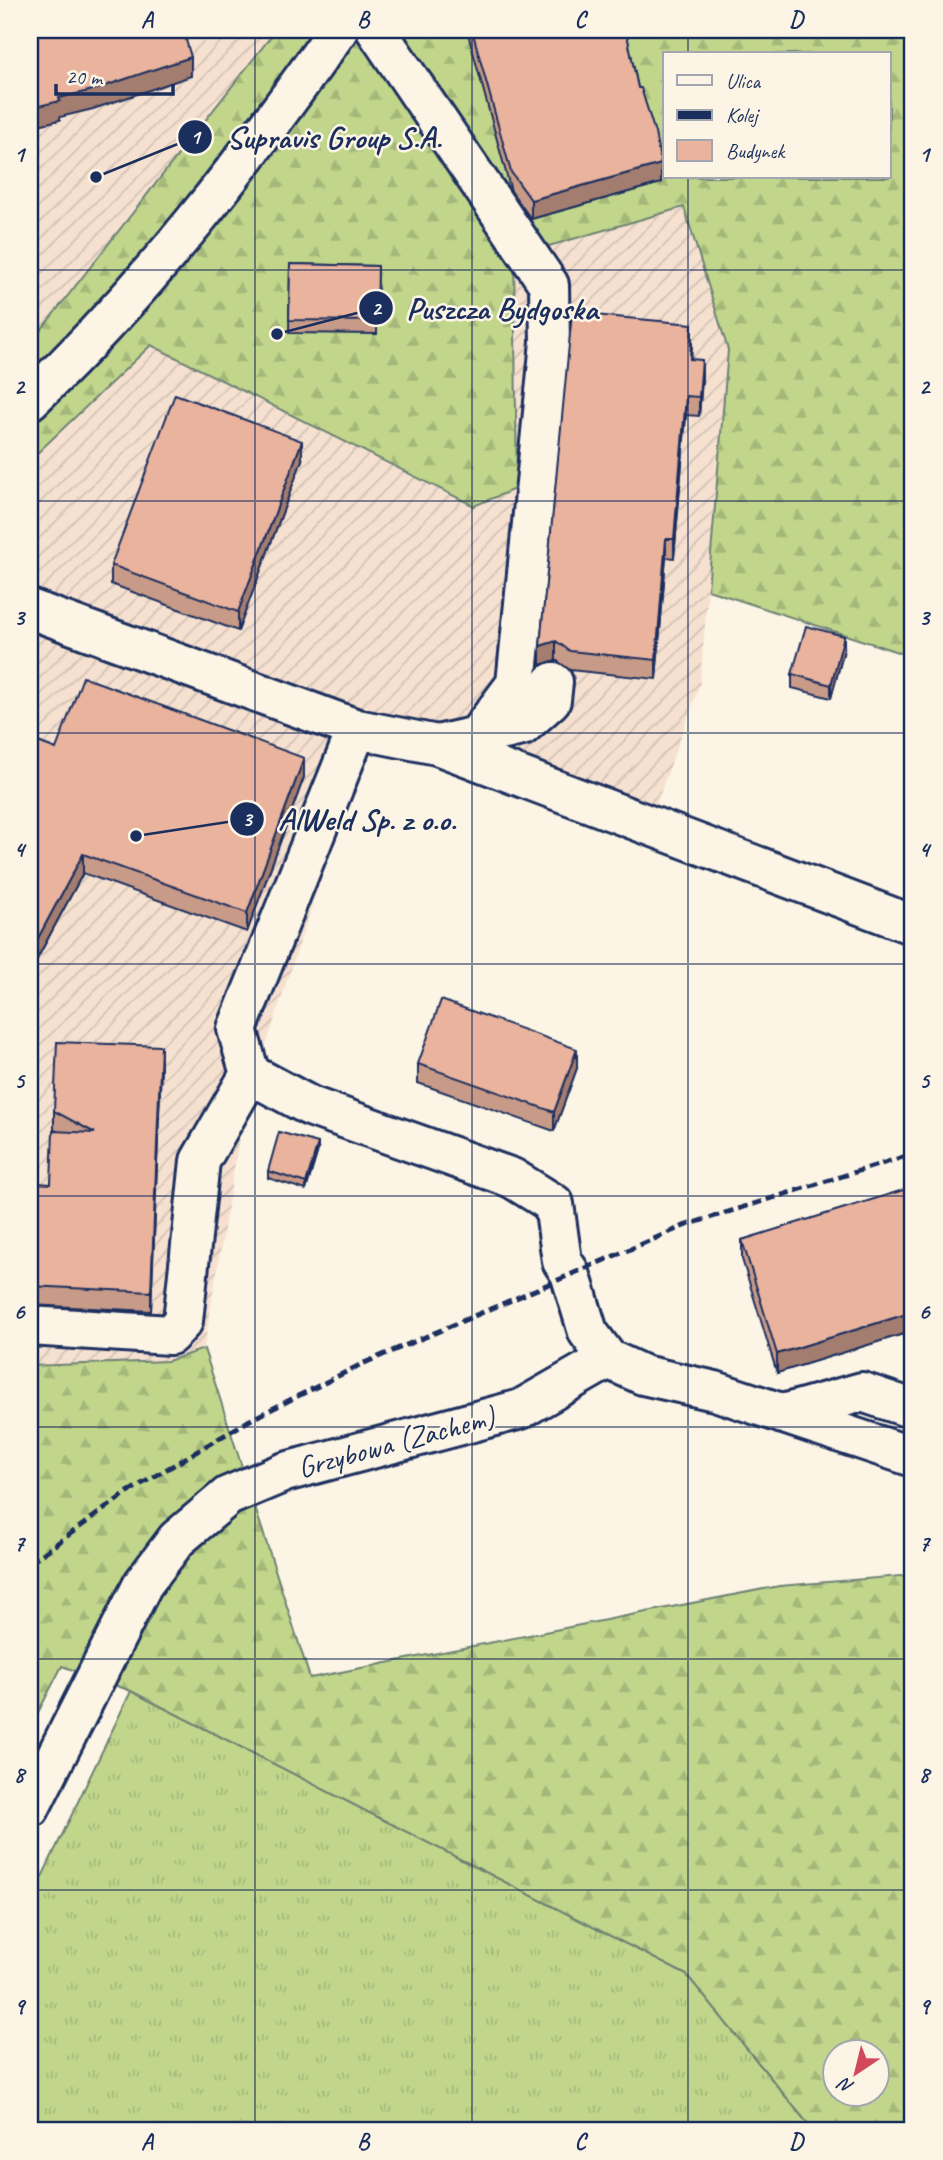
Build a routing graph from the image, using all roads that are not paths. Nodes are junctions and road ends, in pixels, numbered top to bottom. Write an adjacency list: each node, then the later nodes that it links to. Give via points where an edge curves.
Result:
1 (338, 30): 3 (lane, via 143,286)
2 (376, 30): 7 (lane, via 549,285 550,342 516,684)
3 (30, 400)
4 (30, 609): 6 (lane)
5 (553, 681): 7 (lane, via 551,700 522,726)
6 (357, 729): 8 (lane); 10 (lane, via 237,1029)
7 (477, 736): 8 (lane)
8 (437, 745): 9 (lane)
9 (913, 925)
10 (250, 1074): 11 (lane, via 200,1161 183,1321 170,1335); 12 (lane, via 310,1106 512,1178 554,1204 562,1261 588,1332)
11 (30, 1326)
12 (608, 1359): 14 (lane, via 643,1375 715,1391); 16 (lane, Grzybowa (Zachem), via 521,1409 285,1472 228,1496 177,1539 143,1584)
13 (913, 1409): 14 (lane, via 862,1392)
14 (783, 1414): 15 (lane)
15 (913, 1457)
16 (30, 1808)

